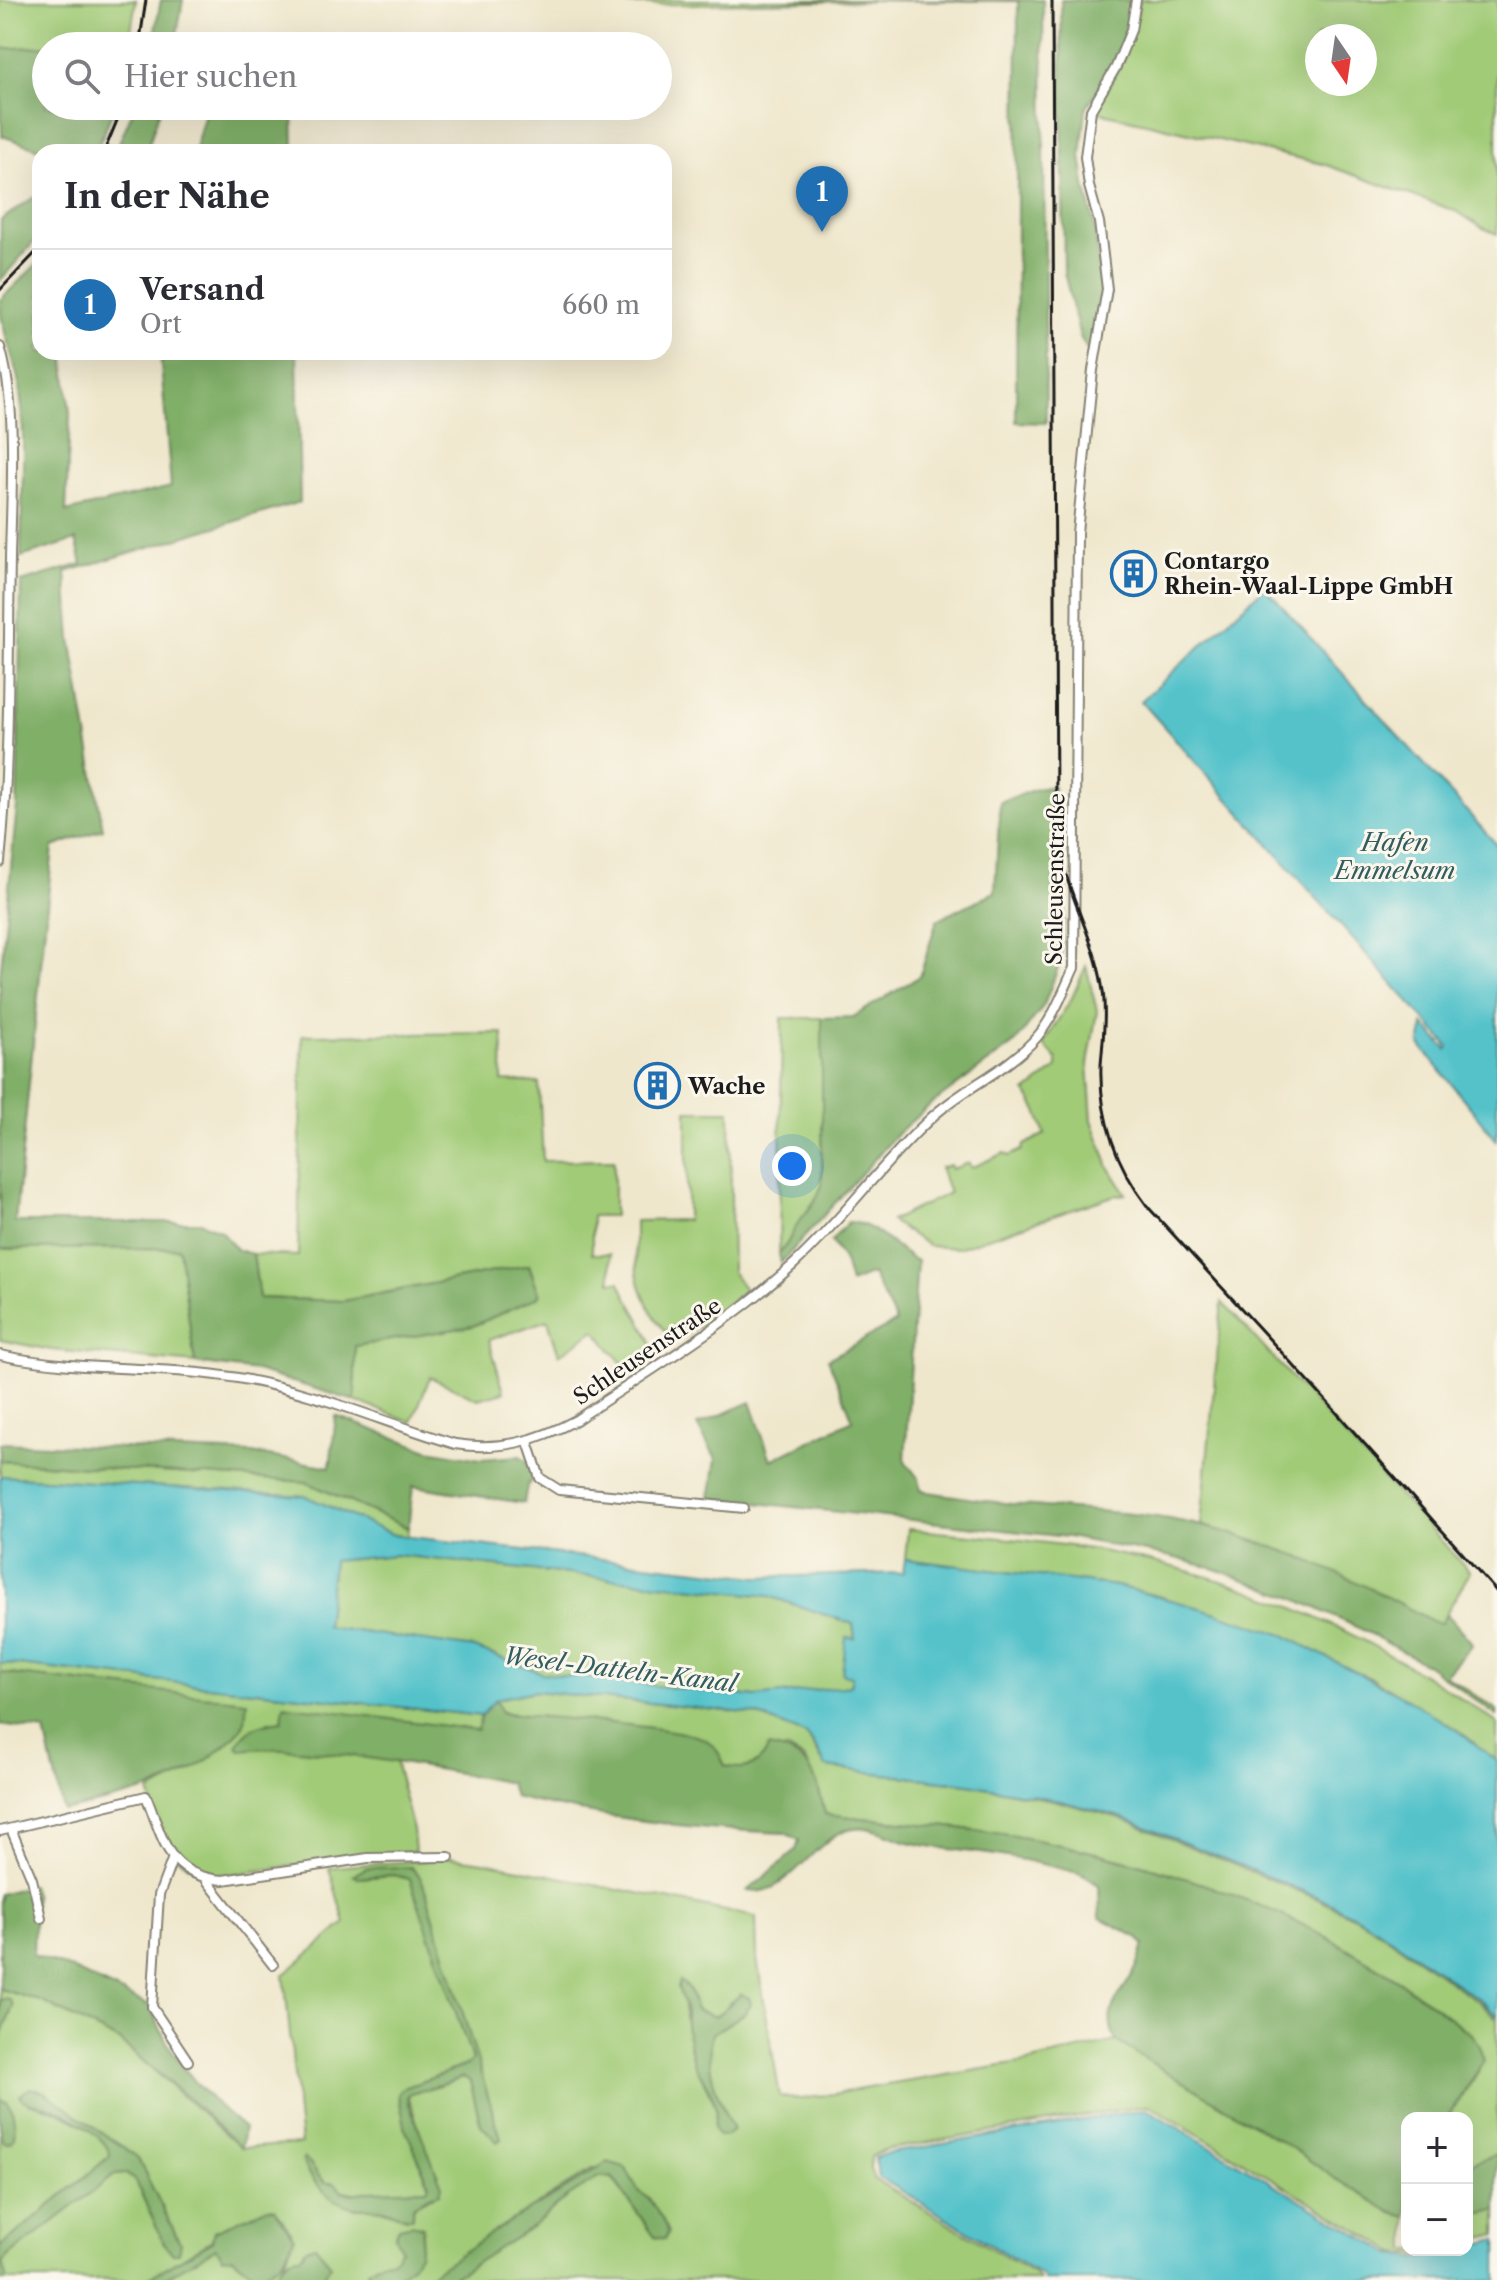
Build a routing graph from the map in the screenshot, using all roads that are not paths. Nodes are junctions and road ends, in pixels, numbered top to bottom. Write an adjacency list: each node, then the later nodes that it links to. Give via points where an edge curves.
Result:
1 (1136, 0): 7 (street, Schleusenstraße, via 1116,67 1091,110 1085,157 1107,289 1093,370 1077,533 1074,968 1037,1037 934,1115 890,1157 840,1220 776,1280 576,1420)
2 (0, 347): 3 (street, via 10,398)
3 (11, 526): 4 (street); 5 (street)
4 (0, 529)
5 (0, 862)
6 (0, 1355): 7 (street, Schleusenstraße, via 234,1378 280,1386 455,1444 480,1448)
7 (528, 1442): 8 (street, via 540,1478 559,1490)
8 (744, 1508)
9 (11, 1829): 10 (street); 12 (street, via 146,1796); 14 (street)
10 (0, 1831)
11 (449, 1857): 13 (street, via 368,1858 223,1880)
12 (172, 1860): 13 (street); 16 (street, via 159,1895 152,2007)
13 (205, 1878): 15 (street)
14 (41, 1918)
15 (273, 1965)
16 (188, 2061)

